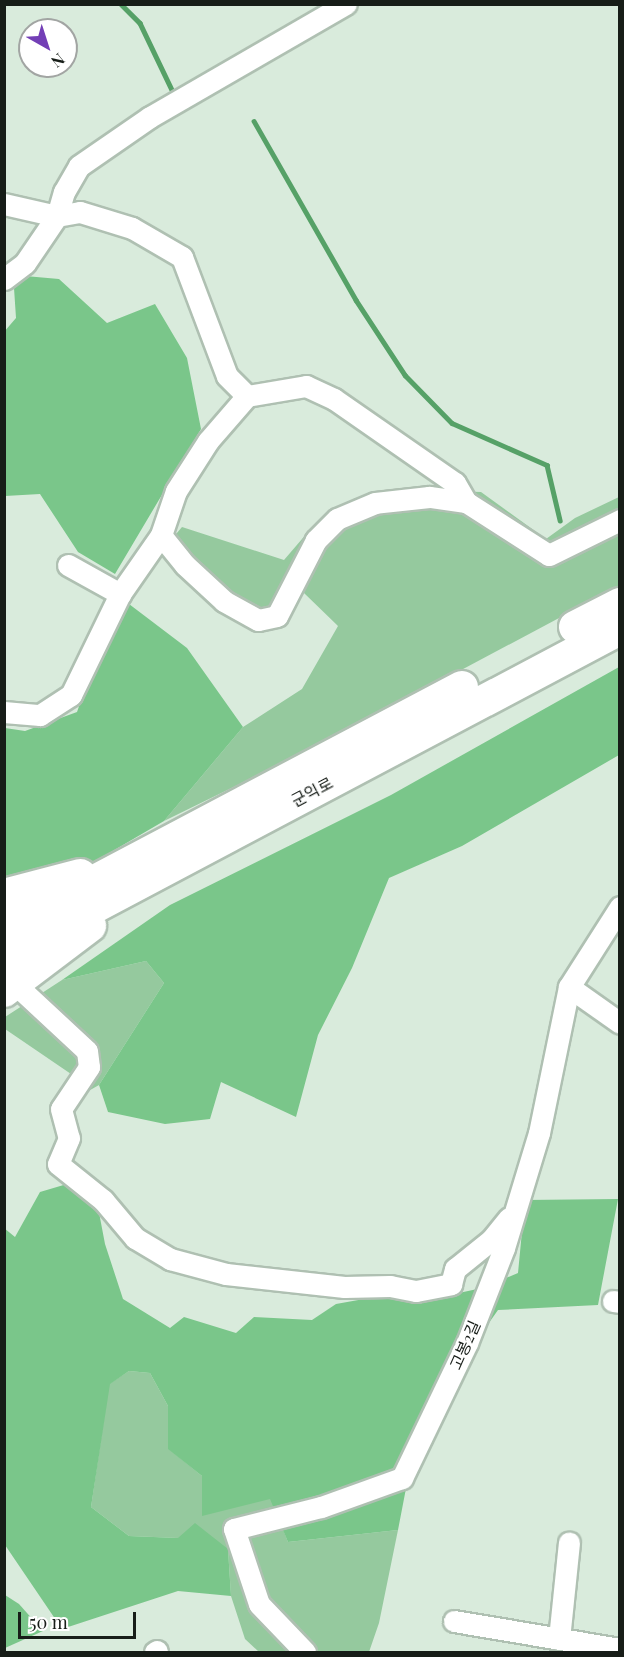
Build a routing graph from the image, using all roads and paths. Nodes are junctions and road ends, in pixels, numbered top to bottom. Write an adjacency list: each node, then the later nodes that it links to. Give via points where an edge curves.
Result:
1 (346, 4): 3 (street, via 111,141 79,166 63,192)
2 (4, 204): 3 (street)
3 (57, 216): 4 (street, via 25,262); 5 (street, via 80,212 132,228 182,257 227,376)
4 (4, 279)
5 (247, 396): 6 (street, via 306,386 324,394 455,483); 8 (street, via 208,441 176,491)
6 (466, 502): 7 (street, via 549,555); 8 (street, via 429,497 375,503 337,519 316,540 277,616 258,620 224,601 185,565)
7 (620, 520)
8 (161, 535): 10 (street)
9 (68, 565): 10 (street)
10 (120, 594): 13 (street, via 71,695 40,715)
11 (620, 604): 14 (highway, 군익로)
12 (620, 629): 15 (highway, 군익로)
13 (4, 712)
14 (130, 862): 16 (highway); 18 (highway, 군익로)
15 (160, 872): 19 (highway, 군익로); 20 (highway)
16 (4, 895)
17 (620, 907): 21 (street, 고봉2길)
18 (4, 929)
19 (4, 955)
20 (10, 987): 23 (street, via 87,1051 89,1067 61,1109 69,1138 58,1164 103,1200 135,1238 170,1259 226,1274 416,1291 451,1284 455,1269 491,1240)
21 (568, 987): 22 (street); 23 (street, 고봉2길, via 539,1133)
22 (620, 1023)
23 (516, 1210): 29 (street, 고봉2길, via 467,1343 402,1478 321,1507 234,1529 259,1604)
24 (569, 1543): 26 (street)
25 (454, 1621): 27 (street)
26 (559, 1639): 27 (street); 28 (street)
27 (523, 1643)
28 (620, 1649)
29 (305, 1653)

